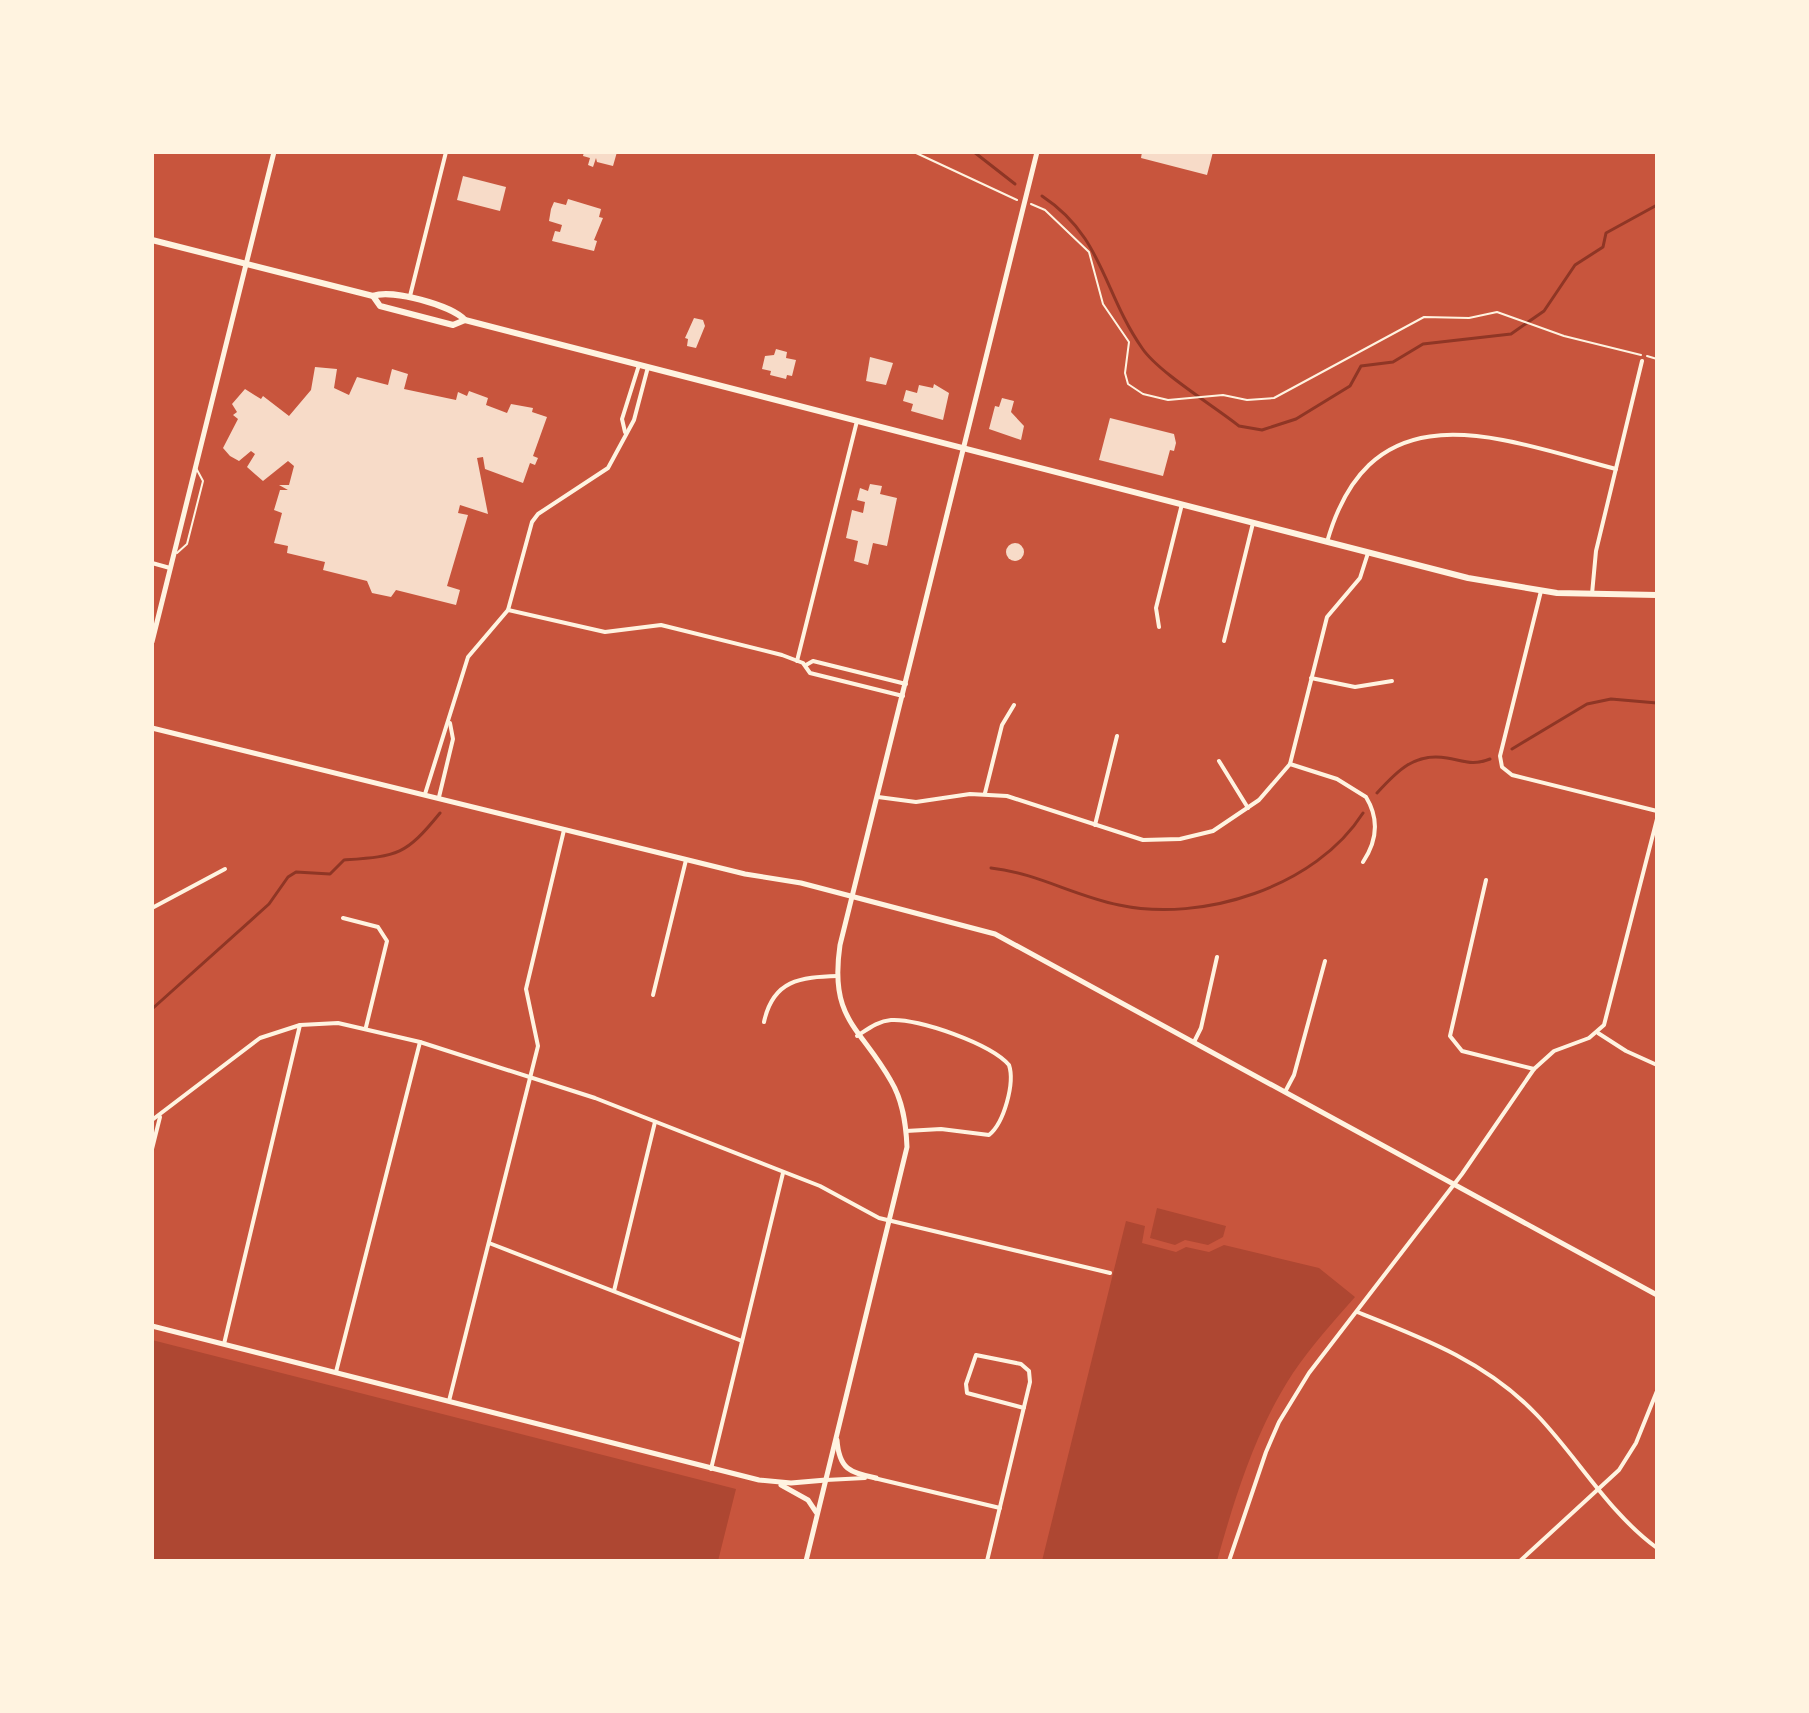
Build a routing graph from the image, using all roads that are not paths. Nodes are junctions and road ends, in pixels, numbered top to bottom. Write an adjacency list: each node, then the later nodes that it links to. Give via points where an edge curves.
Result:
1 (274, 152): 5 (street)
2 (446, 152): 7 (street)
3 (1037, 152): 14 (street)
4 (152, 240): 5 (main road)
5 (246, 264): 6 (main road); 15 (street)
6 (373, 296): 7 (main road, via 384,292); 8 (main road, via 380,306 453,325)
7 (409, 299): 8 (main road, via 456,311)
8 (465, 320): 10 (main road)
9 (1642, 361): 16 (street)
10 (640, 365): 11 (main road); 13 (street, via 622,419)
11 (648, 367): 12 (main road); 13 (street, via 634,420)
12 (857, 421): 14 (main road); 31 (street)
13 (625, 432): 27 (street, via 608,468 532,522)
14 (965, 448): 17 (main road); 35 (street)
15 (195, 467): 21 (street); 21 (lane, via 203,481 187,544)
16 (1616, 469): 19 (street, via 1484,435 1423,437 1380,457 1356,480); 25 (street, via 1596,551)
17 (1182, 504): 18 (main road); 28 (street, via 1156,608)
18 (1253, 523): 19 (main road); 29 (street)
19 (1327, 542): 20 (main road)
20 (1368, 553): 24 (main road); 33 (street, via 1360,578 1327,617)
21 (173, 557): 23 (street)
22 (152, 563): 23 (street)
23 (170, 568): 30 (street)
24 (1541, 591): 25 (main road); 48 (street, via 1501,752 1502,767 1512,775)
25 (1592, 594): 26 (main road)
26 (1657, 595)
27 (508, 610): 31 (street, via 594,631 661,625); 38 (street, via 471,650)
28 (1159, 627)
29 (1224, 641)
30 (152, 642)
31 (797, 661): 32 (street)
32 (806, 665): 35 (street, via 813,661); 36 (street, via 810,673)
33 (1311, 678): 34 (street, via 1355,687); 42 (street)
34 (1392, 681)
35 (906, 684): 36 (street)
36 (903, 696): 46 (street)
37 (1014, 705): 43 (street, via 1002,725)
38 (450, 723): 44 (street, via 440,736); 45 (street, via 453,739)
39 (152, 728): 44 (street)
40 (1117, 736): 50 (street)
41 (1219, 761): 47 (street)
42 (1290, 764): 47 (street); 53 (street, via 1337,779 1366,797 1375,840)
43 (985, 793): 46 (street, via 916,802); 50 (street, via 1022,799)
44 (425, 794): 45 (street)
45 (439, 797): 51 (street)
46 (878, 797): 56 (street)
47 (1248, 808): 50 (street, via 1213,831 1180,839 1127,837)
48 (1657, 811)
49 (1657, 819): 66 (street, via 1610,1007)
50 (1095, 825)
51 (564, 830): 52 (street); 72 (street, via 526,989 538,1036)
52 (686, 860): 56 (street); 62 (street)
53 (1363, 862)
54 (225, 869): 57 (street)
55 (1486, 880): 71 (street, via 1450,1036 1462,1051)
56 (853, 896): 61 (street); 69 (street, via 995,934)
57 (152, 908)
58 (343, 918): 65 (street, via 378,927 387,941)
59 (1217, 957): 69 (street)
60 (1325, 961): 73 (street)
61 (838, 976): 63 (street, via 804,977 782,986); 67 (street, via 842,1003)
62 (653, 995)
63 (764, 1022)
64 (300, 1025): 65 (street); 74 (street, via 260,1038); 89 (street)
65 (366, 1027): 68 (street)
66 (1598, 1033): 70 (street); 71 (street, via 1554,1051)
67 (857, 1036): 77 (street, via 890,1079); 77 (street, via 887,1020 908,1021 975,1043 1009,1065 1000,1123 989,1135)
68 (420, 1042): 72 (street); 90 (street)
69 (1194, 1042): 73 (street)
70 (1657, 1065)
71 (1534, 1069): 80 (street)
72 (531, 1076): 76 (street); 82 (street)
73 (1285, 1092): 80 (street)
74 (160, 1117): 75 (street); 78 (street)
75 (152, 1120)
76 (655, 1122): 79 (street); 84 (street)
77 (906, 1131): 81 (street)
78 (152, 1149)
79 (783, 1173): 81 (street); 88 (street)
80 (1455, 1185): 85 (street); 86 (street)
81 (891, 1221): 83 (street); 94 (street)
82 (489, 1243): 84 (street); 92 (street)
83 (1110, 1273)
84 (614, 1291): 88 (street)
85 (1657, 1295)
86 (1356, 1311): 99 (street, via 1464,1357 1505,1385 1539,1416); 105 (street, via 1279,1422)
87 (152, 1326): 89 (street)
88 (742, 1341): 95 (street)
89 (224, 1344): 90 (street)
90 (336, 1372): 92 (street)
91 (1657, 1391): 99 (street, via 1630,1456)
92 (449, 1401): 95 (street)
93 (1024, 1408): 93 (street, via 967,1393 976,1355 1026,1367 1030,1382); 100 (street)
94 (837, 1436): 96 (street, via 838,1457 845,1468); 97 (street)
95 (711, 1469): 98 (street)
96 (876, 1478): 97 (street); 100 (street)
97 (826, 1480): 98 (street); 101 (street)
98 (776, 1483): 101 (street, via 808,1500)
99 (1600, 1489): 102 (street); 106 (street)
100 (1000, 1508): 104 (street)
101 (817, 1519): 103 (street)
102 (1657, 1548)
103 (806, 1561)
104 (987, 1561)
105 (1229, 1561)
106 (1520, 1561)

